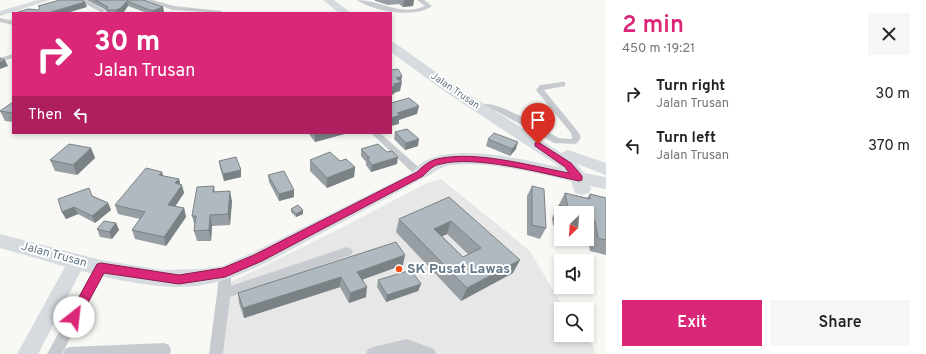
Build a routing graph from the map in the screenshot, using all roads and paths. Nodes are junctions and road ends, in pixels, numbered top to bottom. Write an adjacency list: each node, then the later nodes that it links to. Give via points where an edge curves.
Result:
1 (46, 0): 12 (street, via 26,9)
2 (84, 0): 9 (street)
3 (148, 0): 10 (street, via 173,8)
4 (328, 0): 11 (highway)
5 (420, 0): 8 (street, via 429,6)
6 (361, 1): 7 (street); 8 (street)
7 (370, 1): 8 (street)
8 (397, 10)
9 (103, 11)
10 (211, 12)
11 (345, 12)
12 (0, 14)
13 (0, 20): 14 (street)
14 (12, 23)
15 (392, 47): 19 (highway, Jalan Trusan)
16 (12, 56): 17 (street)
17 (0, 60)
18 (562, 84): 19 (street, via 540,90 575,133 577,138 573,142 557,141 492,106)
19 (479, 107): 21 (highway, Jalan Trusan)
20 (376, 134): 23 (street)
21 (524, 136): 22 (highway, via 535,148 538,157 534,163); 24 (highway, Jalan Trusan, via 568,165); 25 (highway, Jalan Trusan, via 568,155)
22 (511, 165): 23 (highway, Jalan Trusan, via 461,159 438,161 427,166); 24 (highway, Jalan Trusan)
23 (420, 174): 24 (highway, Jalan Trusan, via 449,170 492,172); 30 (main road, Jalan Trusan)
24 (580, 184): 25 (highway, Jalan Trusan)
25 (605, 184)
26 (0, 241): 28 (main road, Jalan Trusan)
27 (347, 252): 31 (street)
28 (77, 261): 29 (main road, Jalan Trusan); 33 (street)
29 (101, 268): 30 (main road, Jalan Trusan, via 179,280); 34 (street)
30 (225, 273): 31 (street)
31 (224, 294): 36 (street)
32 (164, 350): 35 (street)
33 (26, 354)
34 (54, 354)
35 (70, 354)
36 (216, 354)
37 (372, 354): 38 (street, via 407,346)
38 (429, 354)

